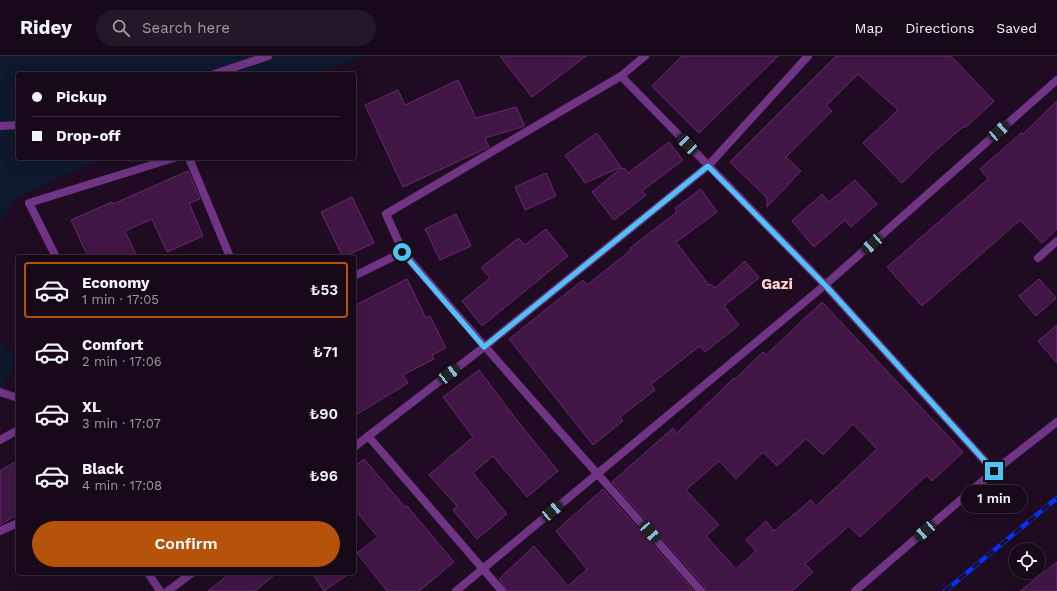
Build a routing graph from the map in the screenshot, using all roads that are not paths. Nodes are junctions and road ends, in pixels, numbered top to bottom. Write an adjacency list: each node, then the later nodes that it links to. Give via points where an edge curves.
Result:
1 (268, 56): 4 (street)
2 (645, 56): 5 (street)
3 (808, 56): 11 (street)
4 (220, 72)
5 (621, 76): 11 (street); 13 (street, via 386,214)
6 (1057, 80): 18 (street)
7 (16, 125): 8 (street)
8 (0, 126)
9 (168, 160): 14 (street, via 29,203)
10 (190, 160): 15 (street)
11 (708, 166): 18 (street); 19 (street)
12 (1057, 241): 16 (street)
13 (402, 252): 17 (street); 19 (street)
14 (55, 255)
15 (229, 255)
16 (1038, 258)
17 (356, 275)
18 (825, 285): 27 (street); 28 (street)
19 (484, 347): 24 (street); 28 (street)
20 (0, 392): 21 (street)
21 (16, 397)
22 (1057, 422): 27 (street)
23 (16, 431): 25 (street)
24 (368, 436): 26 (street); 31 (street)
25 (0, 440)
26 (356, 445)
27 (994, 471): 39 (street)
28 (598, 473): 31 (street); 38 (street)
29 (16, 524): 30 (street)
30 (0, 531)
31 (483, 569): 36 (street); 37 (street)
32 (149, 575): 34 (street)
33 (189, 575): 35 (street)
34 (160, 591)
35 (168, 591)
36 (456, 591)
37 (502, 591)
38 (701, 591)
39 (856, 591)

